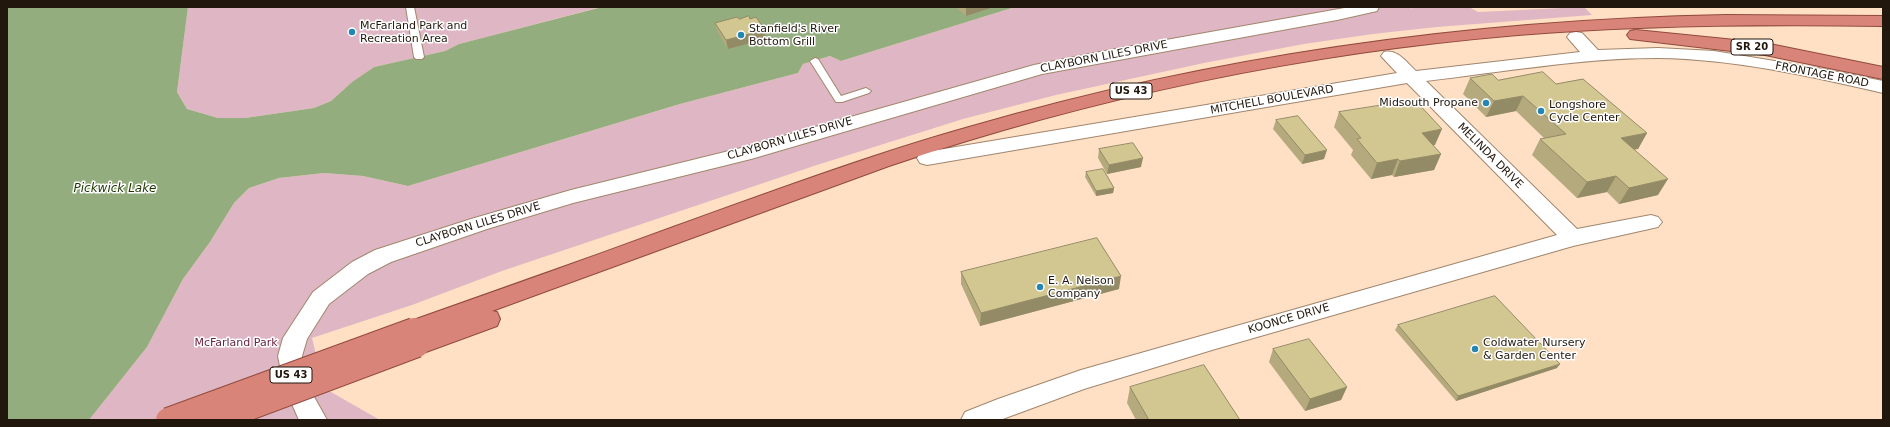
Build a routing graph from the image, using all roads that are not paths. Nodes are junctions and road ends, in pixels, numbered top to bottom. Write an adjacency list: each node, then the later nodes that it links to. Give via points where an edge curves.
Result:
1 (410, 7): 10 (lane)
2 (1371, 7): 3 (street, CLAYBORN LILES DRIVE)
3 (1332, 11): 22 (street, CLAYBORN LILES DRIVE, via 1040,69 748,153 571,197 400,250 360,268 321,298 295,338 290,356 296,386)
4 (1883, 21): 19 (highway, US 43, via 1738,20 1566,26 1382,45 1191,77 1013,121 862,167)
5 (1883, 32): 6 (highway, US 43, via 1776,30)
6 (1619, 34): 7 (highway, US 43); 12 (highway, SR 20, via 1765,49)
7 (1576, 37): 8 (highway, US 43, via 1476,45); 9 (street)
8 (1390, 56): 13 (street, MELINDA DRIVE); 16 (highway, US 43, via 1287,71 1164,95 1062,120)
9 (1593, 56): 13 (street, MITCHELL BOULEVARD); 14 (street, FRONTAGE ROAD, via 1658,53 1714,56)
10 (419, 57)
11 (815, 60): 15 (lane, via 839,100)
12 (1883, 72)
13 (1409, 77): 16 (street, MITCHELL BOULEVARD); 18 (street, MELINDA DRIVE)
14 (1883, 87)
15 (866, 91)
16 (927, 158): 19 (highway, US 43)
17 (1651, 222): 18 (street, KOONCE DRIVE)
18 (1573, 238): 23 (street, KOONCE DRIVE, via 1088,378)
19 (416, 338): 20 (highway, US 43, bridge); 21 (highway, US 43, bridge)
20 (168, 420)
21 (218, 420)
22 (314, 420)
23 (974, 420)

